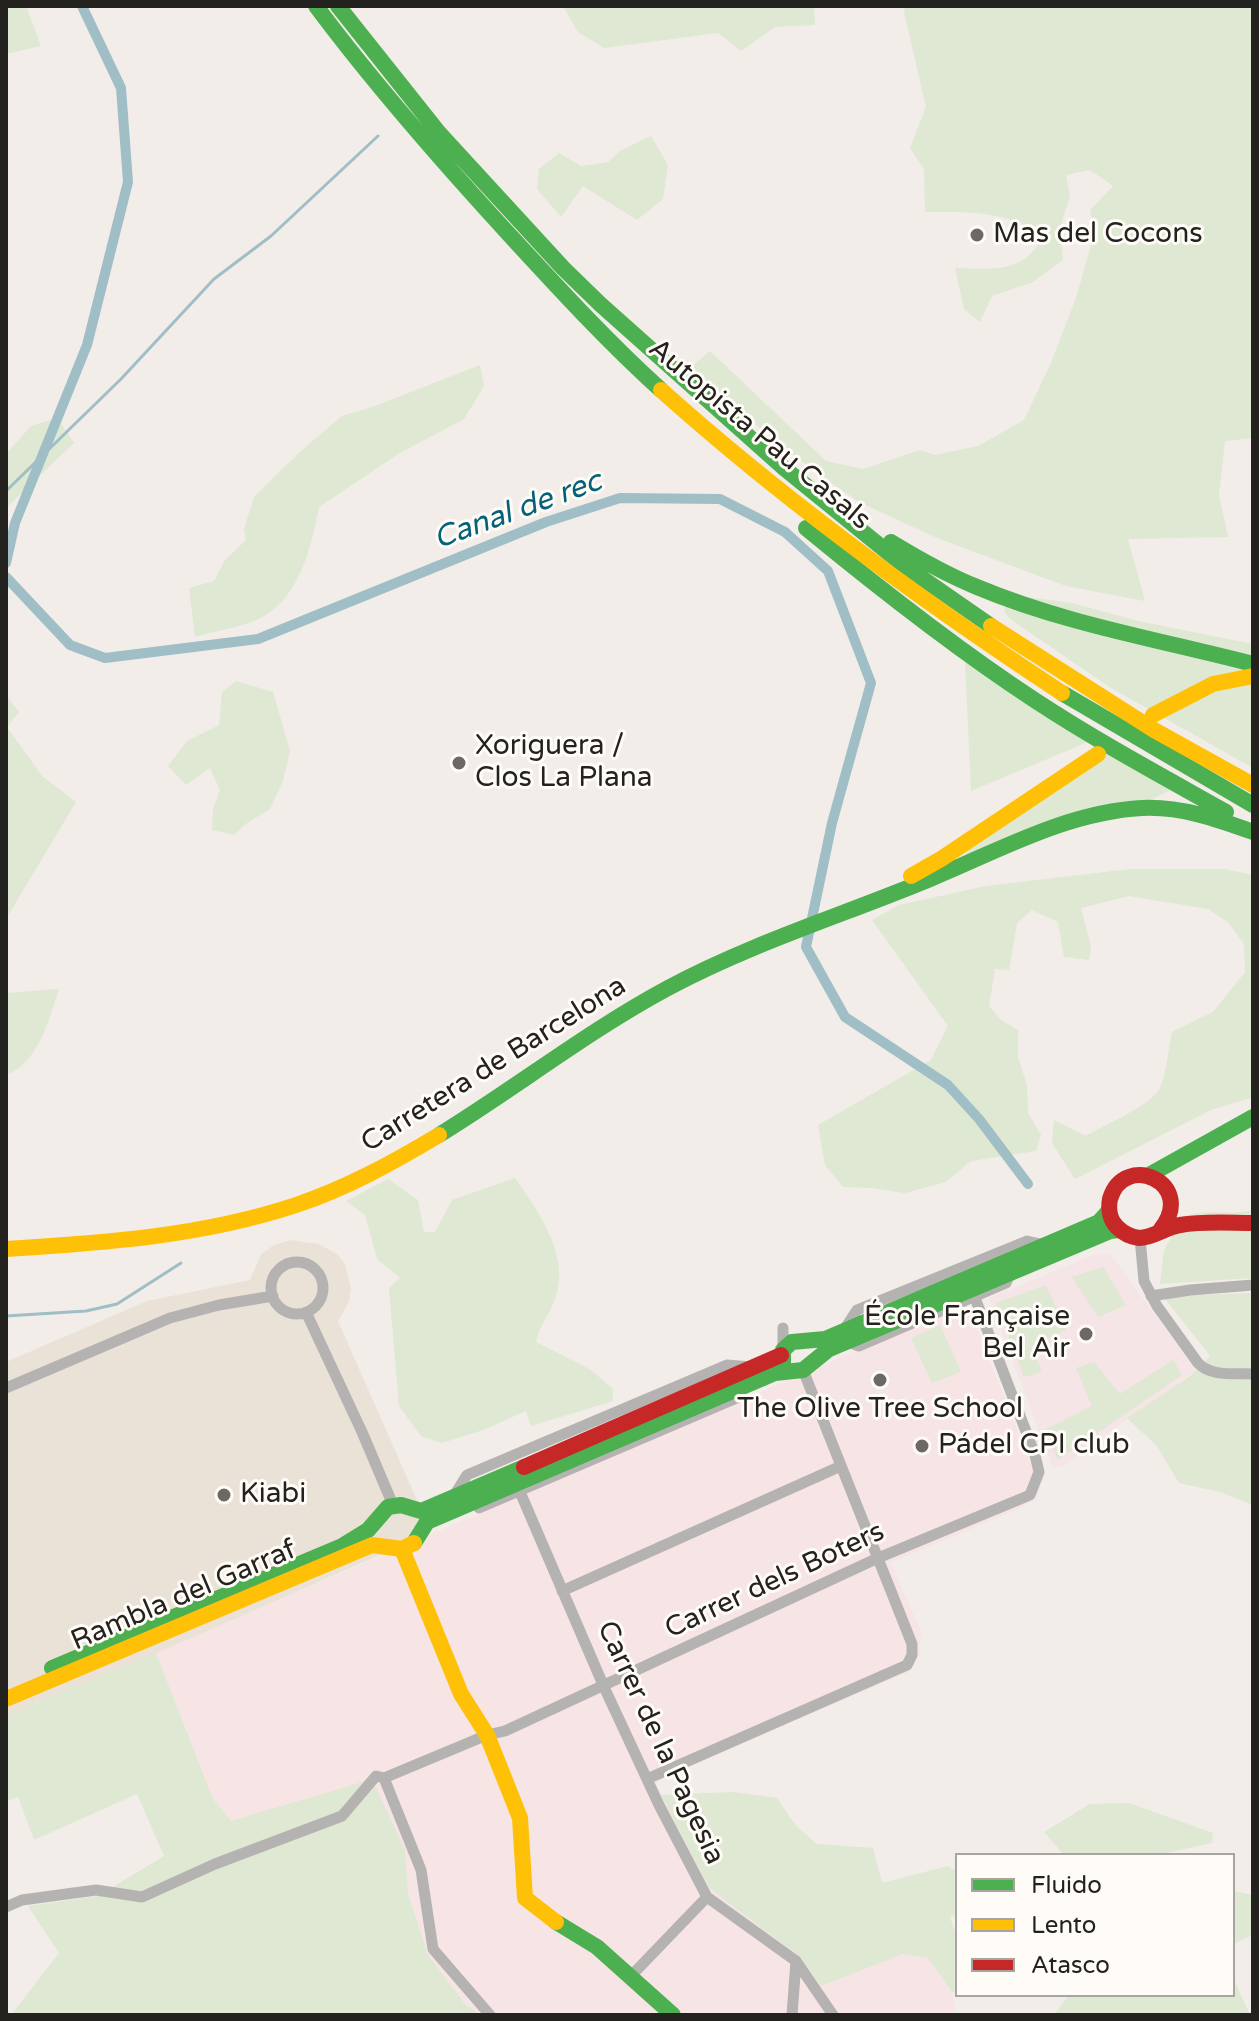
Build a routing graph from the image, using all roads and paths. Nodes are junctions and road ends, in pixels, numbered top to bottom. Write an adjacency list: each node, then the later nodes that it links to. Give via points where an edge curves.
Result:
1 (316, 6): 3 (main road, Autopista Pau Casals, via 425,143 644,375)
2 (338, 6): 4 (main road, Autopista Pau Casals, via 439,133 563,268)
3 (703, 428): 10 (main road, Autopista Pau Casals, via 951,621 1082,707); 11 (main road, via 806,528 954,645 1069,722)
4 (784, 468): 5 (main road, via 901,548 969,585 1058,617); 9 (main road, Autopista Pau Casals, via 906,567 1021,647)
5 (1253, 664)
6 (1253, 676): 7 (main road, via 1210,684)
7 (1153, 715)
8 (1098, 754): 12 (main road, via 941,859)
9 (1253, 785)
10 (1253, 805)
11 (1253, 830): 12 (main road, via 1178,809 1106,813)
12 (855, 907): 22 (main road, Carretera de Barcelona, via 738,955 643,1002 424,1144 336,1190 197,1232)
13 (1253, 1117): 14 (main road)
14 (1193, 1149): 15 (main road); 16 (main road, via 1175,1172)
15 (1149, 1175): 16 (main road, via 1162,1183); 18 (main road, via 1132,1175 1117,1184 1109,1198)
16 (1170, 1198): 17 (main road); 20 (main road, via 1170,1218)
17 (1200, 1222): 19 (main road); 20 (main road)
18 (1109, 1223): 21 (main road); 23 (main road); 29 (main road, via 1045,1245)
19 (1253, 1223)
20 (1161, 1229): 21 (main road)
21 (1140, 1238): 26 (street, via 1144,1281)
22 (6, 1249)
23 (1009, 1274): 27 (street, via 1006,1283); 29 (main road)
24 (1253, 1285): 26 (street)
25 (273, 1296): 28 (street, via 290,1313); 28 (street, via 273,1279 284,1266 308,1265 323,1285 319,1301); 35 (street, via 170,1318)
26 (1151, 1296): 34 (street, via 1205,1370)
27 (975, 1298): 29 (street, via 859,1346); 44 (street, Carrer dels Boters, via 1035,1455 1036,1486 1030,1495)
28 (306, 1312): 39 (street)
29 (846, 1336): 30 (main road); 32 (main road)
30 (801, 1342): 31 (main road, via 787,1344); 32 (main road, via 811,1354)
31 (782, 1352): 32 (main road, via 785,1366); 33 (main road)
32 (802, 1368): 33 (main road); 36 (street)
33 (757, 1374): 37 (street, via 755,1390); 38 (main road); 38 (street, via 727,1365 467,1475)
34 (1253, 1374)
35 (6, 1388)
36 (841, 1466): 44 (street); 45 (street)
37 (520, 1492): 38 (street, via 470,1512); 45 (street, Carrer de la Pagesia)
38 (456, 1503): 39 (main road, via 421,1511); 41 (main road)
39 (401, 1506): 40 (main road, Rambla del Garraf, via 384,1510); 41 (main road, via 418,1518)
40 (376, 1521): 42 (main road); 47 (main road, Rambla del Garraf, via 342,1546)
41 (420, 1529): 43 (main road, via 414,1543)
42 (383, 1544): 43 (main road); 48 (main road, Rambla del Garraf)
43 (402, 1549): 49 (main road, via 461,1694)
44 (878, 1558): 46 (street, Carrer dels Boters); 51 (street, via 912,1644 907,1665)
45 (562, 1591): 46 (street, Carrer de la Pagesia)
46 (604, 1687): 49 (street, Carrer dels Boters); 51 (street, Carrer de la Pagesia)
47 (6, 1688)
48 (6, 1699)
49 (487, 1735): 50 (street, Carrer dels Boters); 55 (main road, via 520,1818 525,1898)
50 (384, 1778): 53 (street, Carrer dels Boters, via 376,1776 342,1816 142,1897 96,1890); 56 (street, via 421,1870 433,1949)
51 (647, 1779): 52 (street, Carrer de la Pagesia)
52 (707, 1897): 54 (street, Carrer de la Pagesia); 55 (street)
53 (6, 1907)
54 (796, 1961): 58 (street); 59 (street, Carrer de la Pagesia)
55 (631, 1976): 57 (main road)
56 (490, 2015)
57 (673, 2015)
58 (792, 2015)
59 (833, 2015)

